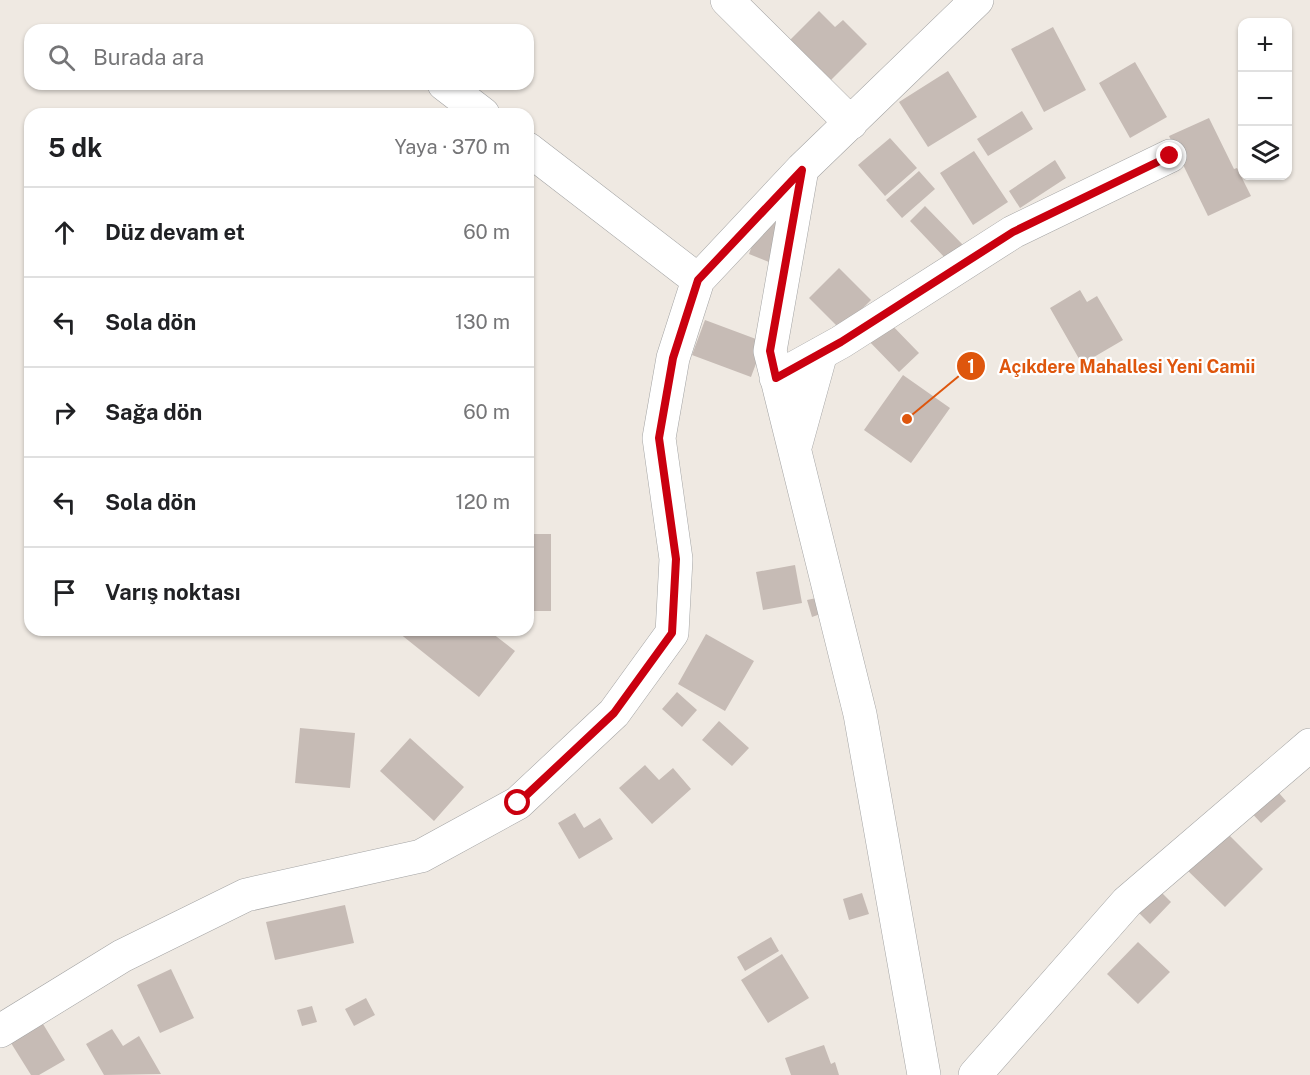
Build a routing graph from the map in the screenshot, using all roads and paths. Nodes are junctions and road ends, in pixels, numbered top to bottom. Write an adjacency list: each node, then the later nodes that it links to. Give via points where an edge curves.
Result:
1 (727, 0): 5 (street)
2 (978, 0): 5 (street)
3 (452, 90): 4 (street)
4 (475, 108)
5 (850, 123): 8 (street)
6 (534, 154): 9 (street)
7 (1170, 156): 10 (street, via 1013,232)
8 (802, 170): 9 (street); 11 (street, via 770,351)
9 (698, 280): 14 (street, via 673,358 659,438 676,559 672,633 614,713 518,803 421,856 246,895 122,956)
10 (821, 353): 11 (street); 12 (street)
11 (776, 378): 12 (street)
12 (794, 449): 15 (street, via 860,714)
13 (1310, 745): 16 (street, via 1127,902)
14 (0, 1030)
15 (924, 1075)
16 (975, 1075)

